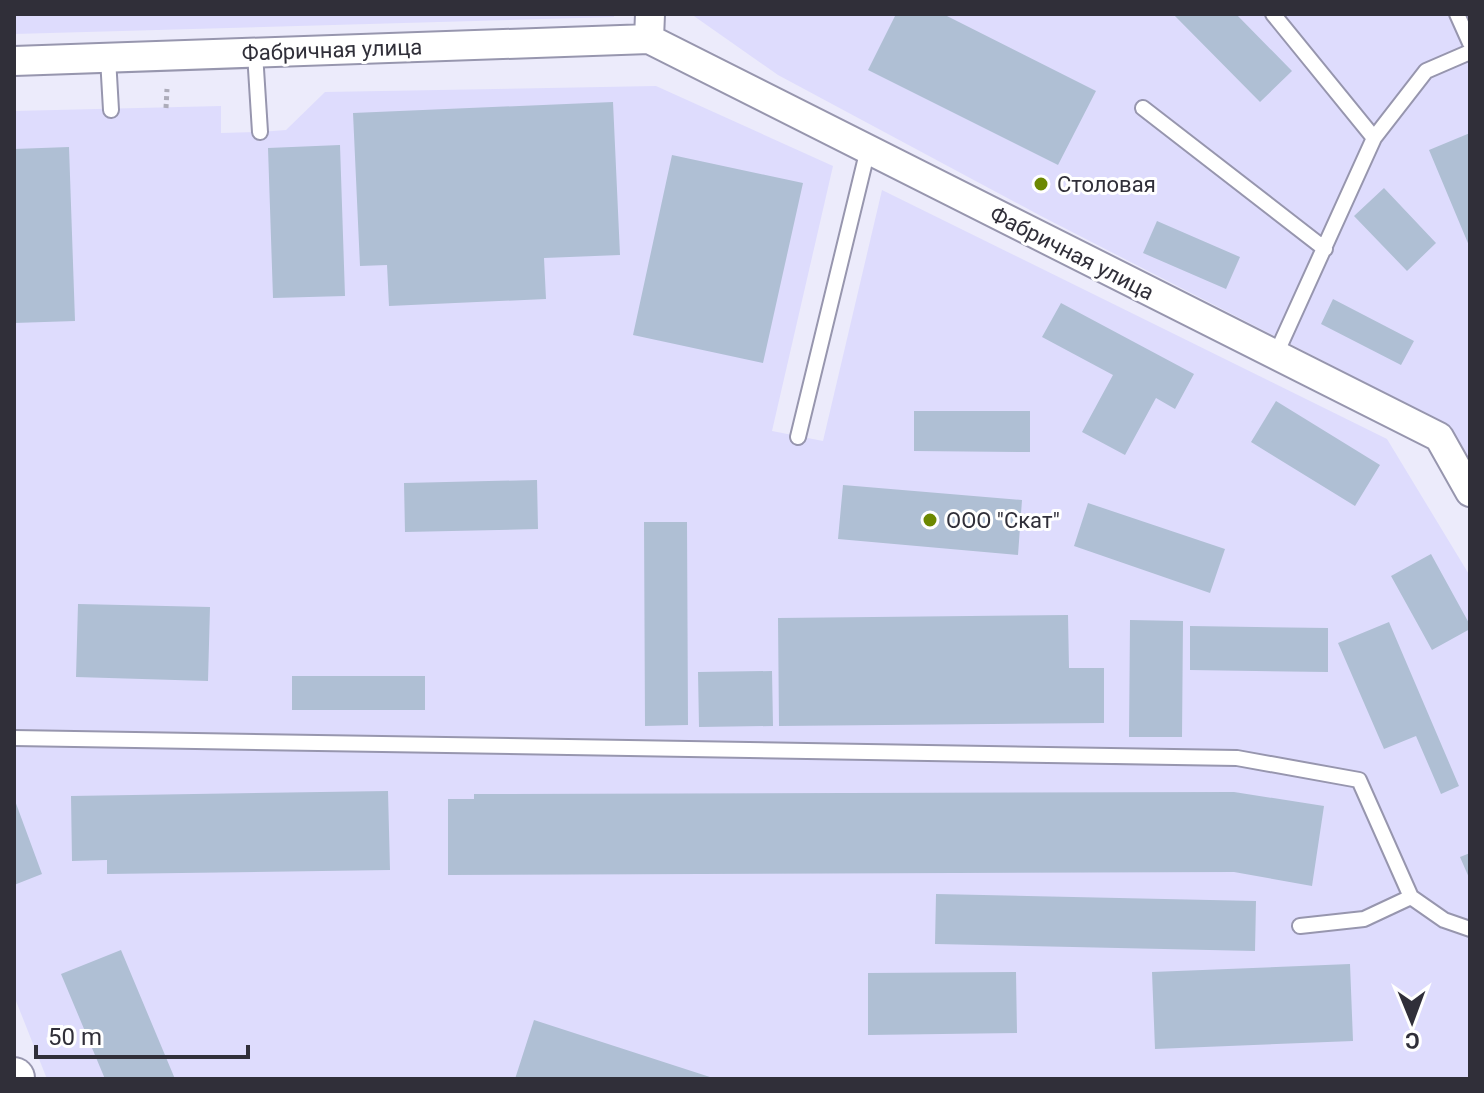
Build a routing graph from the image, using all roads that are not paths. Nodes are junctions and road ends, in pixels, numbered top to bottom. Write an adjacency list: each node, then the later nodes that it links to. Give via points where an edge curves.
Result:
1 (1273, 14): 12 (lane)
2 (1457, 14): 4 (lane)
3 (649, 26): 6 (street, Фабричная улица); 13 (street, Фабричная улица)
4 (1470, 43)
5 (1470, 52): 12 (lane, via 1426,71)
6 (255, 53): 7 (street, Фабричная улица); 11 (lane)
7 (108, 58): 8 (street, Фабричная улица); 10 (lane)
8 (14, 61)
9 (1143, 108): 14 (lane)
10 (111, 110)
11 (260, 132)
12 (1374, 138): 14 (lane)
13 (868, 149): 15 (street, Фабричная улица); 16 (lane)
14 (1325, 249): 15 (lane)
15 (1276, 354): 17 (street, Фабричная улица, via 1439,437)
16 (798, 437)
17 (1470, 492)
18 (14, 738): 19 (lane, via 1237,758 1359,780)
19 (1411, 897): 20 (lane, via 1364,919); 21 (lane, via 1444,920)
20 (1300, 926)
21 (1470, 929)

